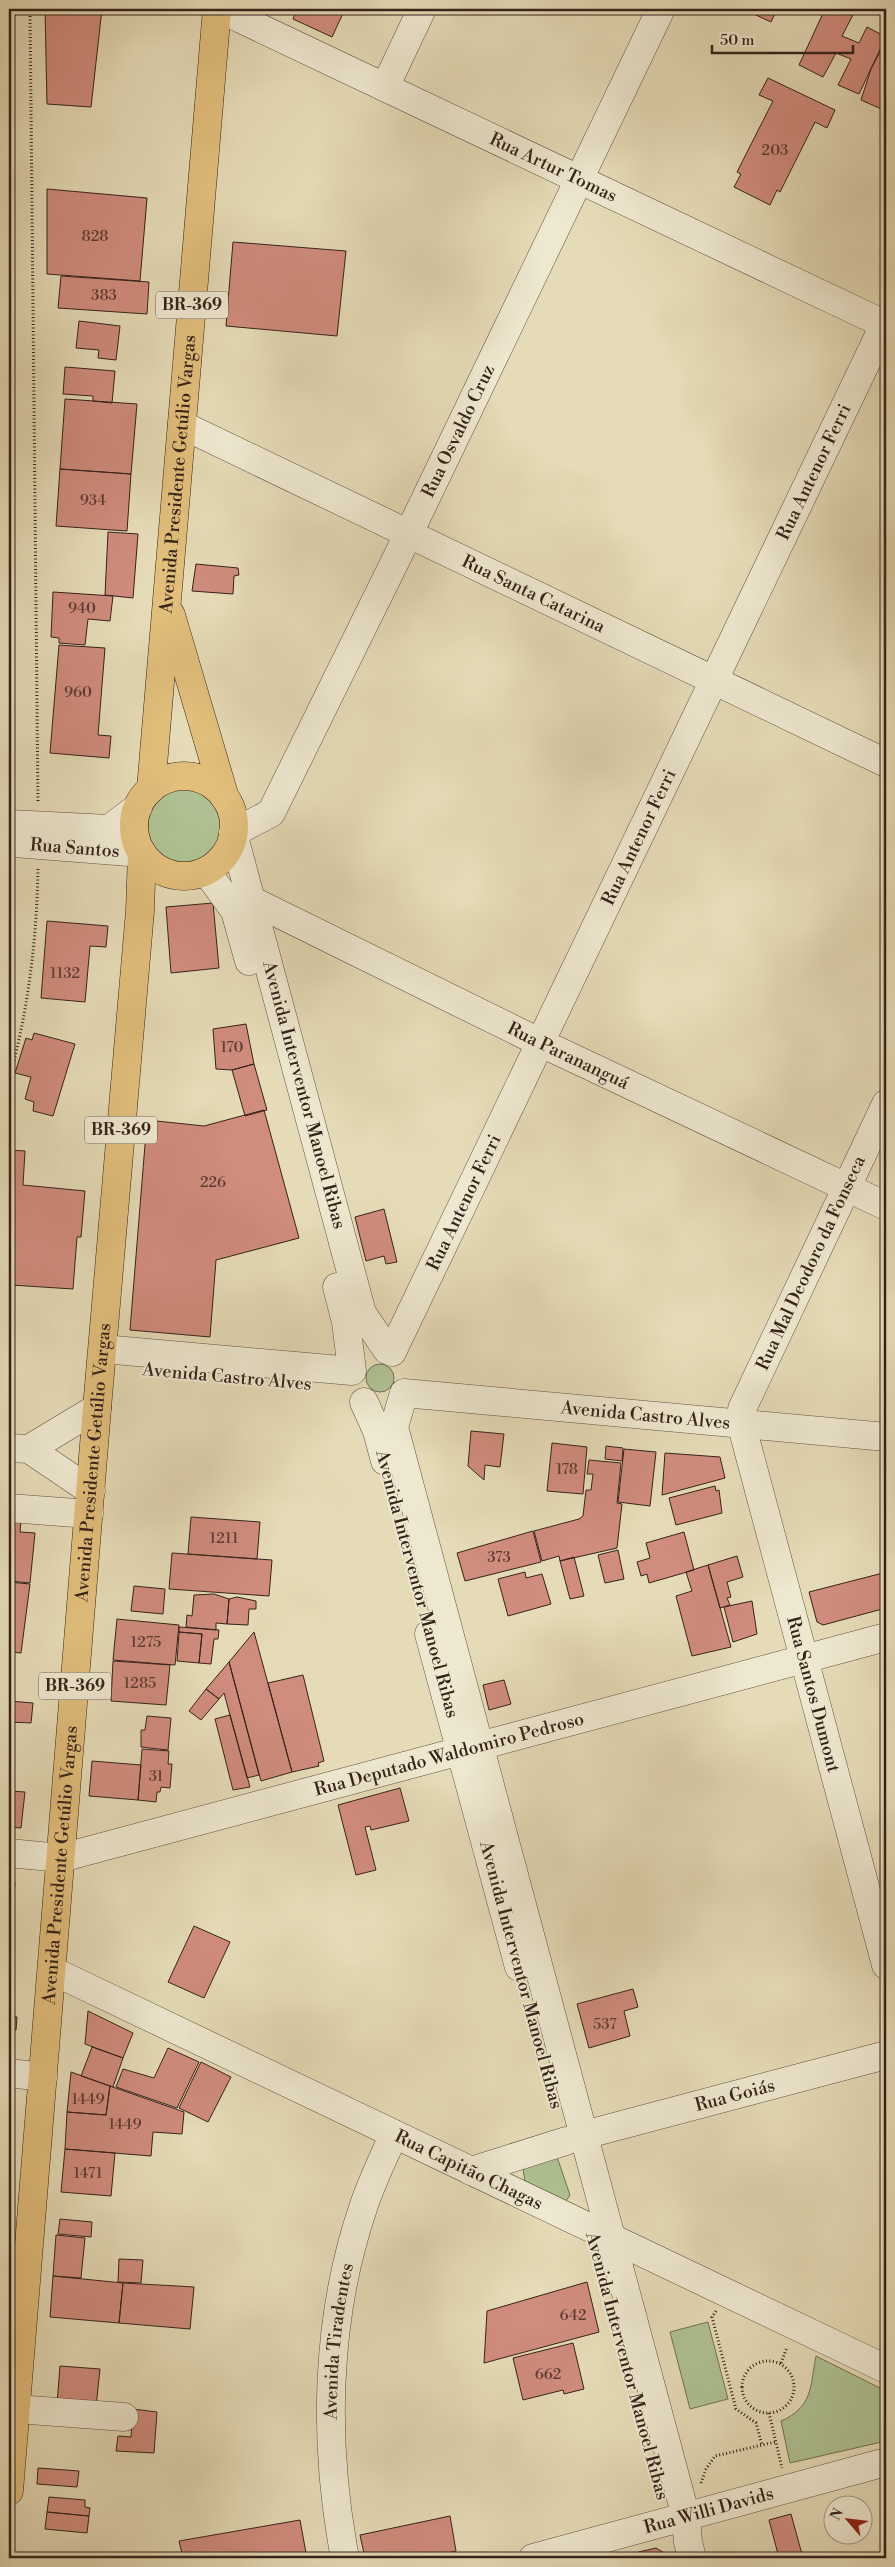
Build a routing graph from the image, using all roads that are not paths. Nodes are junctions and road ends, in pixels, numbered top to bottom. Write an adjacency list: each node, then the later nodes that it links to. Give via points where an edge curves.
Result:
1 (218, 9): 4 (street, Rua Artur Tomas); 7 (main road, Avenida Presidente Getúlio Vargas / BR-369)
2 (422, 9): 4 (street)
3 (661, 9): 5 (street, Rua Osvaldo Cruz)
4 (385, 87): 5 (street, Rua Artur Tomas)
5 (579, 179): 6 (street, Rua Artur Tomas); 8 (street, Rua Osvaldo Cruz)
6 (886, 323): 10 (street, Rua Antenor Ferri)
7 (182, 425): 8 (street, Rua Santa Catarina); 9 (main road, Avenida Presidente Getúlio Vargas / BR-369)
8 (409, 534): 10 (street, Rua Santa Catarina); 15 (street, Rua Osvaldo Cruz, via 271,813)
9 (167, 602): 12 (main road, Avenida Presidente Getúlio Vargas / BR-369); 13 (main road, BR-369)
10 (713, 679): 11 (street, Rua Santa Catarina); 22 (street, Rua Antenor Ferri)
11 (886, 763)
12 (145, 798): 13 (main road, BR-369, via 169,779 190,777 210,783); 16 (street, via 109,829); 18 (main road, BR-369, via 134,825)
13 (225, 798): 15 (main road, BR-369, via 233,814)
14 (9, 824): 16 (street)
15 (234, 833): 19 (main road, via 222,859); 20 (street, Avenida Interventor Manoel Ribas)
16 (39, 835): 17 (street, Rua Santos); 18 (street, Rua Santos)
17 (9, 843)
18 (142, 853): 19 (main road, via 167,873); 21 (main road, Avenida Presidente Getúlio Vargas / BR-369)
19 (195, 874): 21 (main road); 25 (street, Avenida Interventor Manoel Ribas, via 235,911)
20 (253, 901): 22 (street, Rua Parananguá); 25 (street, Avenida Interventor Manoel Ribas)
21 (140, 911): 28 (main road, Avenida Presidente Getúlio Vargas / BR-369)
22 (539, 1042): 24 (street, Rua Parananguá); 27 (street, Rua Antenor Ferri)
23 (886, 1104): 24 (street, Rua Mal Deodoro da Fonseca)
24 (847, 1187): 26 (street, Rua Parananguá); 32 (street, Rua Mal Deodoro da Fonseca)
25 (319, 1188): 27 (street, Avenida Interventor Manoel Ribas, via 362,1312); 30 (street, Avenida Interventor Manoel Ribas)
26 (886, 1206)
27 (390, 1351): 29 (street, via 405,1363); 30 (street, via 376,1350 357,1361)
28 (102, 1357): 30 (street, Avenida Castro Alves); 31 (main road, Avenida Presidente Getúlio Vargas / BR-369)
29 (406, 1386): 30 (street, via 396,1401 386,1406 374,1406); 32 (street, Avenida Castro Alves); 40 (street, Avenida Interventor Manoel Ribas, via 394,1427)
30 (357, 1387): 40 (street, Avenida Interventor Manoel Ribas, via 377,1431)
31 (97, 1408): 35 (street); 36 (main road, Avenida Presidente Getúlio Vargas / BR-369)
32 (742, 1416): 33 (street, Avenida Castro Alves); 34 (street, Avenida Castro Alves); 39 (street, Rua Santos Dumont)
33 (886, 1422)
34 (886, 1437)
35 (19, 1448): 36 (street)
36 (90, 1502): 37 (street); 42 (main road, Avenida Presidente Getúlio Vargas / BR-369)
37 (9, 1508)
38 (886, 1637): 39 (street, Rua Deputado Waldomiro Pedroso)
39 (804, 1659): 40 (street, Rua Deputado Waldomiro Pedroso); 43 (street, Rua Santos Dumont)
40 (469, 1748): 42 (street, Rua Deputado Waldomiro Pedroso); 49 (street, Avenida Interventor Manoel Ribas)
41 (9, 1853): 42 (street, Rua Deputado Waldomiro Pedroso)
42 (61, 1858): 44 (main road, Avenida Presidente Getúlio Vargas / BR-369)
43 (886, 1965)
44 (53, 1971): 47 (main road, Avenida Presidente Getúlio Vargas / BR-369); 48 (street, Rua Capitão Chagas)
45 (886, 2055): 49 (street, Rua Goiás)
46 (9, 2074): 47 (street)
47 (43, 2076): 52 (main road, Avenida Presidente Getúlio Vargas / BR-369)
48 (394, 2134): 50 (street, Rua Capitão Chagas); 60 (street, Avenida Tiradentes, via 362,2208 348,2259 336,2332 332,2473)
49 (575, 2138): 50 (street, Rua Goiás); 51 (street, Avenida Interventor Manoel Ribas)
50 (471, 2171): 51 (street, Rua Capitão Chagas)
51 (602, 2232): 53 (street, Rua Capitão Chagas); 59 (street, Avenida Interventor Manoel Ribas)
52 (16, 2301): 54 (main road, Avenida Presidente Getúlio Vargas / BR-369)
53 (886, 2369)
54 (13, 2380): 55 (main road, Avenida Presidente Getúlio Vargas / BR-369)
55 (16, 2409): 56 (street); 58 (main road, Avenida Presidente Getúlio Vargas / BR-369)
56 (124, 2417)
57 (886, 2462): 59 (street, Rua Willi Davids)
58 (9, 2490)
59 (683, 2535): 61 (street, Rua Willi Davids)
60 (345, 2558)
61 (533, 2558)

